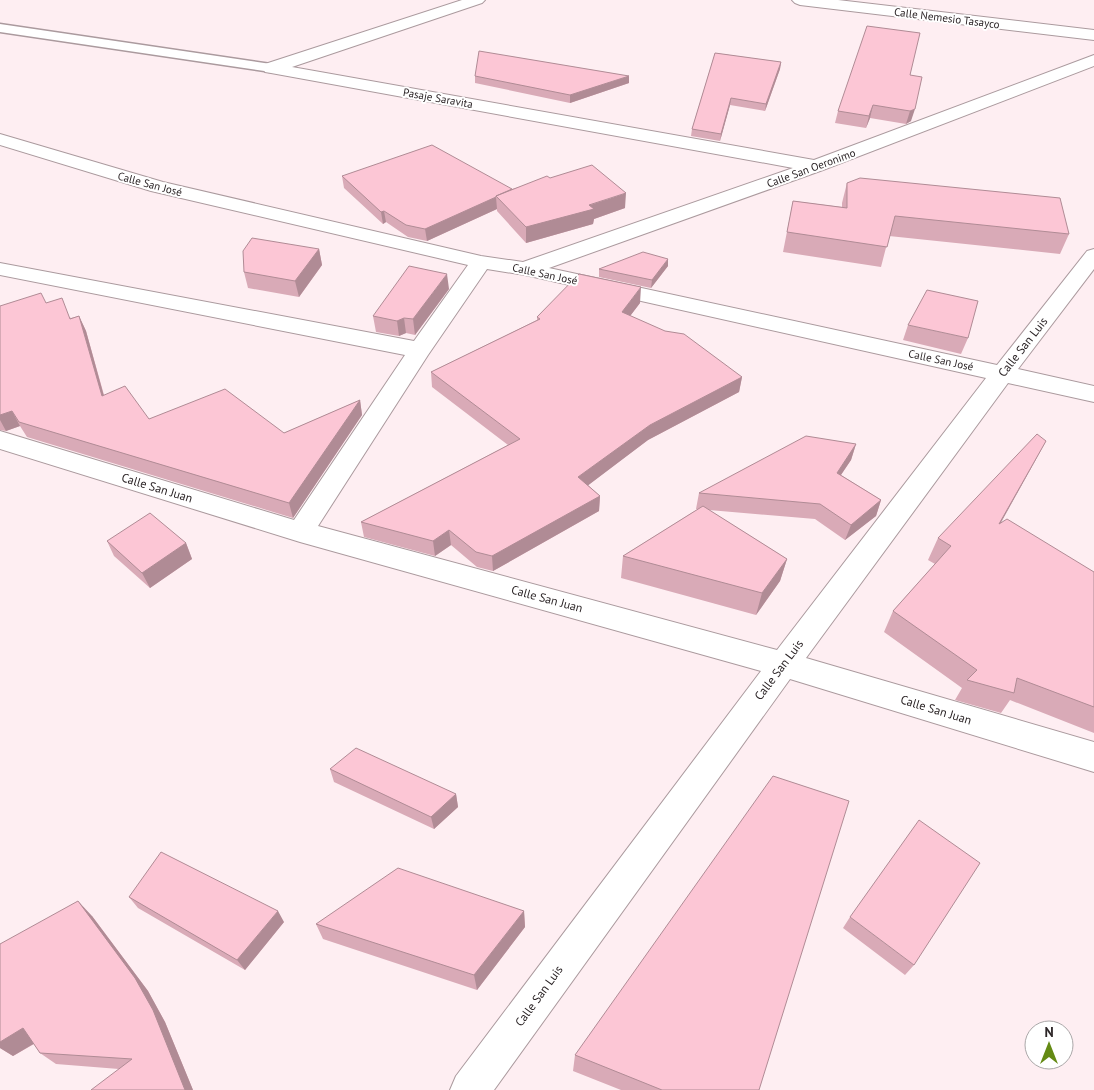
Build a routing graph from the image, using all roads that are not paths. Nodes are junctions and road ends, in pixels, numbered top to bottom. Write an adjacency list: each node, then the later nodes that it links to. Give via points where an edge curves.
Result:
1 (476, 0): 6 (street)
2 (800, 0): 4 (street, Calle Nemesio Tasayco)
3 (0, 28): 6 (lane)
4 (1094, 36)
5 (1094, 60): 8 (street, Calle San Oeronimo)
6 (272, 68): 8 (street, Pasaje Saravita)
7 (0, 139): 10 (street, Calle San José, via 158,187)
8 (816, 166): 12 (street, Calle San Oeronimo)
9 (1094, 255): 14 (street, Calle San Luis)
10 (481, 262): 12 (street, Calle San José); 13 (street)
11 (0, 269): 13 (street)
12 (525, 269): 14 (street, Calle San José)
13 (420, 350): 17 (street)
14 (1002, 373): 15 (street, Calle San José); 18 (street, Calle San Luis)
15 (1094, 394)
16 (0, 440): 17 (street, Calle San Juan)
17 (300, 532): 18 (street, Calle San Juan)
18 (783, 664): 19 (street, Calle San Juan); 20 (street, Calle San Luis)
19 (1094, 757)
20 (470, 1090)

